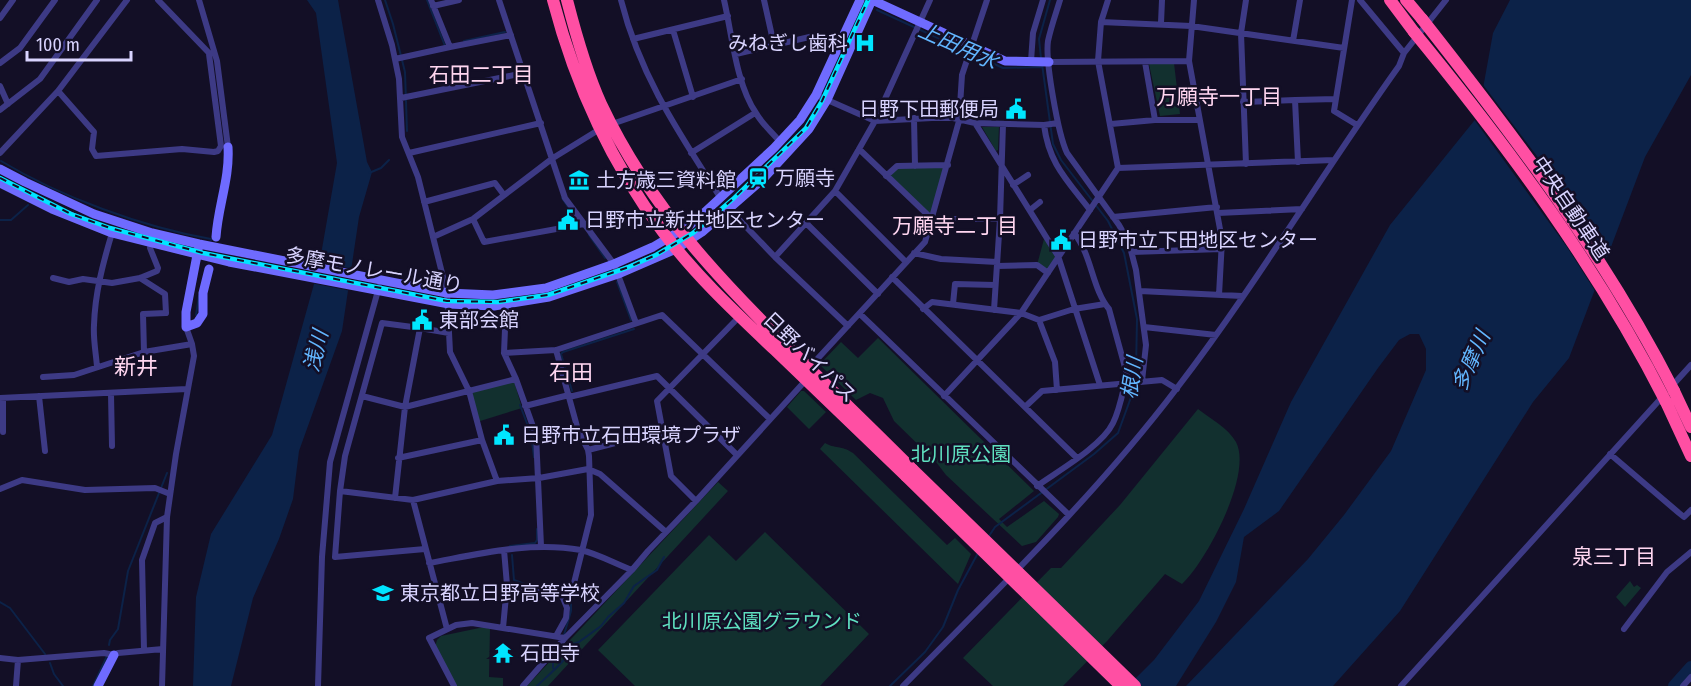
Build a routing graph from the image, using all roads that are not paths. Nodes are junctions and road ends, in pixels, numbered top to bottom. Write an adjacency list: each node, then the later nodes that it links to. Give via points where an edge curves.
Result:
1 (13, 0): 33 (street)
2 (55, 0): 58 (street, via 20,48)
3 (98, 0): 70 (street, via 40,79)
4 (127, 0): 62 (street)
5 (158, 0): 49 (street)
6 (200, 0): 52 (street)
7 (378, 0): 51 (street)
8 (459, 0): 31 (street)
9 (499, 0): 40 (street)
10 (554, 0): 86 (highway, 日野バイパス, via 589,106)
11 (567, 0): 86 (highway, 日野バイパス)
12 (621, 0): 41 (street)
13 (724, 0): 32 (street)
14 (764, 0): 43 (street)
15 (860, 0): 44 (main road, 多摩モノレール通り)
16 (872, 0): 36 (main road); 67 (main road, 多摩モノレール通り)
17 (930, 0): 36 (street)
18 (987, 0): 47 (street)
19 (1043, 0): 53 (street, via 1033,33)
20 (1060, 0): 56 (street, via 1048,42)
21 (1108, 0): 34 (street)
22 (1162, 0): 35 (street)
23 (1194, 0): 37 (street)
24 (1246, 0): 39 (street)
25 (1300, 0): 42 (street)
26 (1352, 0): 46 (street)
27 (1360, 0): 48 (street)
28 (1390, 0): 212 (highway, 中央自動車道, bridge, via 1500,139 1608,297 1644,358)
29 (1406, 0): 203 (highway, 中央自動車道, bridge, via 1568,213 1631,311)
30 (1446, 0): 48 (street)
31 (432, 3): 45 (street)
32 (728, 16): 38 (street); 50 (street)
33 (0, 18)
34 (1101, 22): 35 (street); 54 (street)
35 (1161, 23): 37 (street)
36 (918, 26): 47 (main road); 77 (street)
37 (1191, 26): 39 (street); 55 (street)
38 (673, 30): 41 (street); 65 (street)
39 (1240, 33): 42 (street); 69 (street)
40 (511, 35): 45 (street); 59 (street)
41 (633, 39): 71 (street)
42 (1293, 41): 46 (street)
43 (774, 45): 44 (street, via 818,35); 50 (street)
44 (839, 45): 63 (main road, 多摩モノレール通り)
45 (450, 47): 51 (street)
46 (1344, 48): 66 (street)
47 (971, 50): 53 (main road, via 1005,61); 78 (street, via 962,75)
48 (1404, 53): 85 (street)
49 (209, 54): 52 (street); 62 (street, via 220,146 214,152 182,148 96,156 92,148 94,132)
50 (736, 54): 60 (street)
51 (399, 58): 64 (street)
52 (217, 61): 88 (street)
53 (1031, 61): 56 (main road)
54 (1098, 61): 56 (street); 57 (street); 83 (street)
55 (1189, 61): 57 (street); 76 (street)
56 (1049, 62): 81 (street)
57 (1144, 62): 75 (street)
58 (0, 63)
59 (524, 73): 64 (street); 79 (street)
60 (742, 79): 65 (street); 73 (street)
61 (0, 86): 70 (street)
62 (58, 91): 90 (street)
63 (816, 94): 67 (street); 87 (main road, 多摩モノレール通り)
64 (405, 97): 91 (street, via 402,136)
65 (693, 97): 71 (street)
66 (1336, 99): 68 (street); 85 (street, via 1335,111)
67 (827, 100): 77 (street); 113 (main road, 多摩モノレール通り, via 787,155)
68 (1295, 100): 69 (street); 95 (street)
69 (1243, 102): 96 (street)
70 (8, 104): 72 (street)
71 (663, 107): 86 (street); 92 (street)
72 (0, 110)
73 (755, 113): 87 (street); 92 (street)
74 (914, 118): 77 (street); 78 (street); 99 (street)
75 (1155, 120): 76 (street); 83 (street)
76 (1199, 120): 98 (street)
77 (874, 121): 89 (street)
78 (959, 121): 80 (street); 97 (street)
79 (541, 123): 91 (street); 93 (street)
80 (975, 123): 82 (street); 100 (street)
81 (1058, 123): 84 (street); 110 (street, via 1066,153)
82 (1003, 124): 84 (street); 100 (street)
83 (1111, 124): 101 (street)
84 (1044, 125): 114 (street, via 1052,158)
85 (1357, 126): 94 (street)
86 (606, 127): 93 (street); 128 (highway, 日野バイパス); 131 (highway, 日野バイパス, via 640,199)
87 (780, 142): 109 (main road, 多摩モノレール通り)
88 (228, 147): 126 (main road, via 227,178)
89 (859, 149): 104 (street); 107 (street)
90 (0, 153)
91 (409, 153): 111 (street)
92 (691, 153): 109 (street)
93 (553, 158): 108 (street); 122 (street, via 565,198)
94 (1334, 160): 95 (street); 115 (street)
95 (1298, 162): 96 (street)
96 (1246, 164): 98 (street)
97 (948, 165): 99 (street); 120 (street)
98 (1208, 165): 101 (street); 117 (street)
99 (915, 166): 104 (street, via 897,166)
100 (1002, 168): 106 (street); 121 (street)
101 (1118, 168): 110 (street)
102 (0, 169): 130 (main road, 多摩モノレール通り, via 94,214)
103 (1028, 175): 106 (street)
104 (886, 176): 120 (street)
105 (0, 183): 124 (main road, 多摩モノレール通り)
106 (1013, 185): 116 (street)
107 (835, 191): 123 (street); 138 (street)
108 (504, 195): 111 (street, via 495,183); 119 (street)
109 (720, 197): 128 (main road, 多摩モノレール通り)
110 (1098, 199): 114 (street); 118 (street)
111 (424, 202): 127 (street)
112 (1040, 202): 116 (street)
113 (729, 209): 128 (main road, 多摩モノレール通り); 137 (street)
114 (1091, 209): 125 (street)
115 (1302, 209): 117 (street); 155 (street)
116 (1030, 210): 136 (street)
117 (1218, 210): 118 (street); 132 (street)
118 (1113, 217): 133 (street)
119 (473, 219): 122 (street, via 484,242); 127 (street)
120 (932, 219): 121 (street); 134 (street, via 925,242)
121 (1000, 219): 140 (street)
122 (584, 224): 139 (street)
123 (806, 224): 137 (street); 153 (street)
124 (112, 233): 129 (main road, 多摩モノレール通り); 148 (street)
125 (1074, 233): 136 (street); 158 (street)
126 (216, 237)
127 (433, 237): 152 (street)
128 (684, 237): 131 (main road, 多摩モノレール通り); 182 (highway, 日野バイパス)
129 (151, 244): 135 (main road, 多摩モノレール通り); 146 (street, via 157,271)
130 (199, 244): 135 (main road); 147 (main road, 多摩モノレール通り)
131 (672, 244): 139 (main road, 多摩モノレール通り); 143 (main road, 多摩モノレール通り); 165 (highway, 日野バイパス)
132 (1221, 249): 133 (street); 154 (street)
133 (1132, 252): 151 (street)
134 (914, 253): 138 (street); 140 (street)
135 (197, 255): 150 (main road, 多摩モノレール通り); 169 (main road)
136 (1058, 256): 142 (street); 161 (street)
137 (775, 257): 168 (street)
138 (906, 261): 144 (street)
139 (614, 264): 143 (street); 152 (main road, 多摩モノレール通り, via 546,288 481,295)
140 (997, 264): 142 (street, via 1037,265); 149 (street)
141 (209, 269): 169 (main road, via 203,314)
142 (1048, 273): 163 (street)
143 (618, 274): 159 (main road, 多摩モノレール通り, via 549,297); 167 (street)
144 (892, 277): 153 (street); 160 (street)
145 (54, 278): 148 (street)
146 (140, 278): 148 (street); 176 (street, via 166,297 165,313 143,314)
147 (378, 280): 150 (street); 152 (main road, 多摩モノレール通り)
148 (99, 282): 180 (street, via 93,328)
149 (995, 285): 157 (street, via 955,284); 162 (street)
150 (376, 291): 156 (main road, 多摩モノレール通り); 254 (street, via 330,462 321,567)
151 (1140, 291): 154 (street); 170 (street)
152 (447, 293): 156 (street)
153 (878, 294): 164 (street)
154 (1219, 295): 155 (street)
155 (1242, 296): 173 (street)
156 (449, 304): 159 (main road, 多摩モノレール通り); 172 (street)
157 (953, 304): 160 (street, via 932,302); 162 (street)
158 (1105, 304): 161 (street); 186 (street, via 1121,347)
159 (506, 305): 177 (street)
160 (923, 309): 179 (street)
161 (1074, 309): 166 (street); 187 (street)
162 (994, 310): 163 (street)
163 (1021, 313): 166 (street); 179 (street)
164 (860, 314): 168 (street); 197 (street)
165 (739, 317): 178 (street); 182 (highway, 日野バイパス)
166 (1039, 320): 191 (street, via 1055,362)
167 (636, 323): 175 (street); 178 (street, via 662,315)
168 (848, 326): 182 (street)
169 (186, 327): 174 (street)
170 (1144, 327): 173 (street); 185 (street, via 1146,355)
171 (420, 328): 172 (street); 195 (street, via 382,323); 200 (street)
172 (449, 333): 192 (street, via 450,352)
173 (1216, 335): 190 (street)
174 (192, 344): 176 (street); 189 (street, via 194,360)
175 (556, 350): 177 (street); 196 (street)
176 (144, 352): 180 (street)
177 (504, 353): 184 (street)
178 (704, 354): 188 (street); 202 (street)
179 (977, 360): 197 (street); 201 (street)
180 (97, 367): 183 (street, via 74,375)
181 (1690, 368): 210 (street)
182 (808, 374): 202 (street); 216 (highway, 日野バイパス)
183 (43, 377)
184 (516, 379): 192 (street); 199 (street)
185 (1141, 381): 186 (street); 190 (street, via 1162,380)
186 (1128, 382): 187 (street); 214 (street, via 1110,429)
187 (1100, 385): 191 (street)
188 (669, 388): 196 (street, via 657,376); 204 (street, via 657,401); 211 (street)
189 (187, 389): 193 (street); 222 (street)
190 (1177, 389): 227 (street)
191 (1057, 390): 201 (street, via 1042,391)
192 (470, 391): 200 (street); 206 (street)
193 (111, 394): 194 (street); 207 (street)
194 (39, 396): 198 (street); 209 (street)
195 (362, 396): 200 (street); 221 (street)
196 (569, 396): 199 (street); 208 (street)
197 (944, 396): 219 (street)
198 (1, 398): 205 (street)
199 (525, 406): 217 (street, via 536,435)
200 (405, 407): 213 (street)
201 (1025, 407): 214 (street)
202 (770, 419): 211 (street)
203 (1691, 427)
204 (662, 431): 208 (street); 225 (street, via 671,476)
205 (3, 432)
206 (482, 440): 213 (street); 218 (street)
207 (112, 446)
208 (588, 450): 215 (street)
209 (45, 451)
210 (1610, 454): 229 (street); 260 (street)
211 (737, 455): 225 (street)
212 (1691, 456)
213 (398, 458): 223 (street)
214 (1077, 458): 219 (street)
215 (588, 470): 217 (street); 230 (street, via 600,474); 234 (street, via 591,515)
216 (909, 472): 258 (highway, 日野バイパス, bridge); 259 (highway, 日野バイパス, bridge)
217 (539, 478): 218 (street); 231 (street)
218 (497, 481): 224 (street)
219 (1039, 487): 227 (street)
220 (0, 489): 222 (street, via 22,480 85,490)
221 (340, 490): 223 (street); 232 (street, via 335,557)
222 (164, 491): 228 (street)
223 (395, 498): 224 (street)
224 (413, 500): 232 (street)
225 (696, 501): 230 (street)
226 (1691, 510): 229 (street)
227 (1070, 515): 257 (street)
228 (167, 517): 245 (street); 246 (street, via 155,523 142,560)
229 (1688, 519)
230 (666, 532): 237 (street)
231 (541, 546): 233 (street); 234 (street)
232 (425, 549): 236 (street)
233 (504, 550): 236 (street); 238 (street)
234 (583, 551): 237 (street); 239 (street, via 572,591)
235 (1691, 552): 242 (street, via 1667,572)
236 (429, 563): 241 (street)
237 (632, 570): 244 (street)
238 (507, 585): 239 (street, via 531,591 548,589); 240 (street)
239 (563, 598): 243 (street, via 566,618)
240 (503, 628): 241 (street, via 472,623); 243 (street)
241 (447, 629): 255 (street, via 429,638)
242 (1624, 629)
243 (556, 636): 244 (street)
244 (565, 638): 256 (street)
245 (163, 649): 246 (street); 253 (street)
246 (144, 650): 247 (street)
247 (114, 655): 249 (street); 252 (main road)
248 (0, 658): 249 (street)
249 (18, 660): 251 (street)
250 (1691, 677): 261 (street)
251 (16, 686)
252 (98, 686)
253 (162, 686)
254 (318, 686)
255 (454, 686)
256 (523, 686)
257 (903, 686)
258 (1121, 686)
259 (1135, 686)
260 (1401, 686)
261 (1683, 686)

